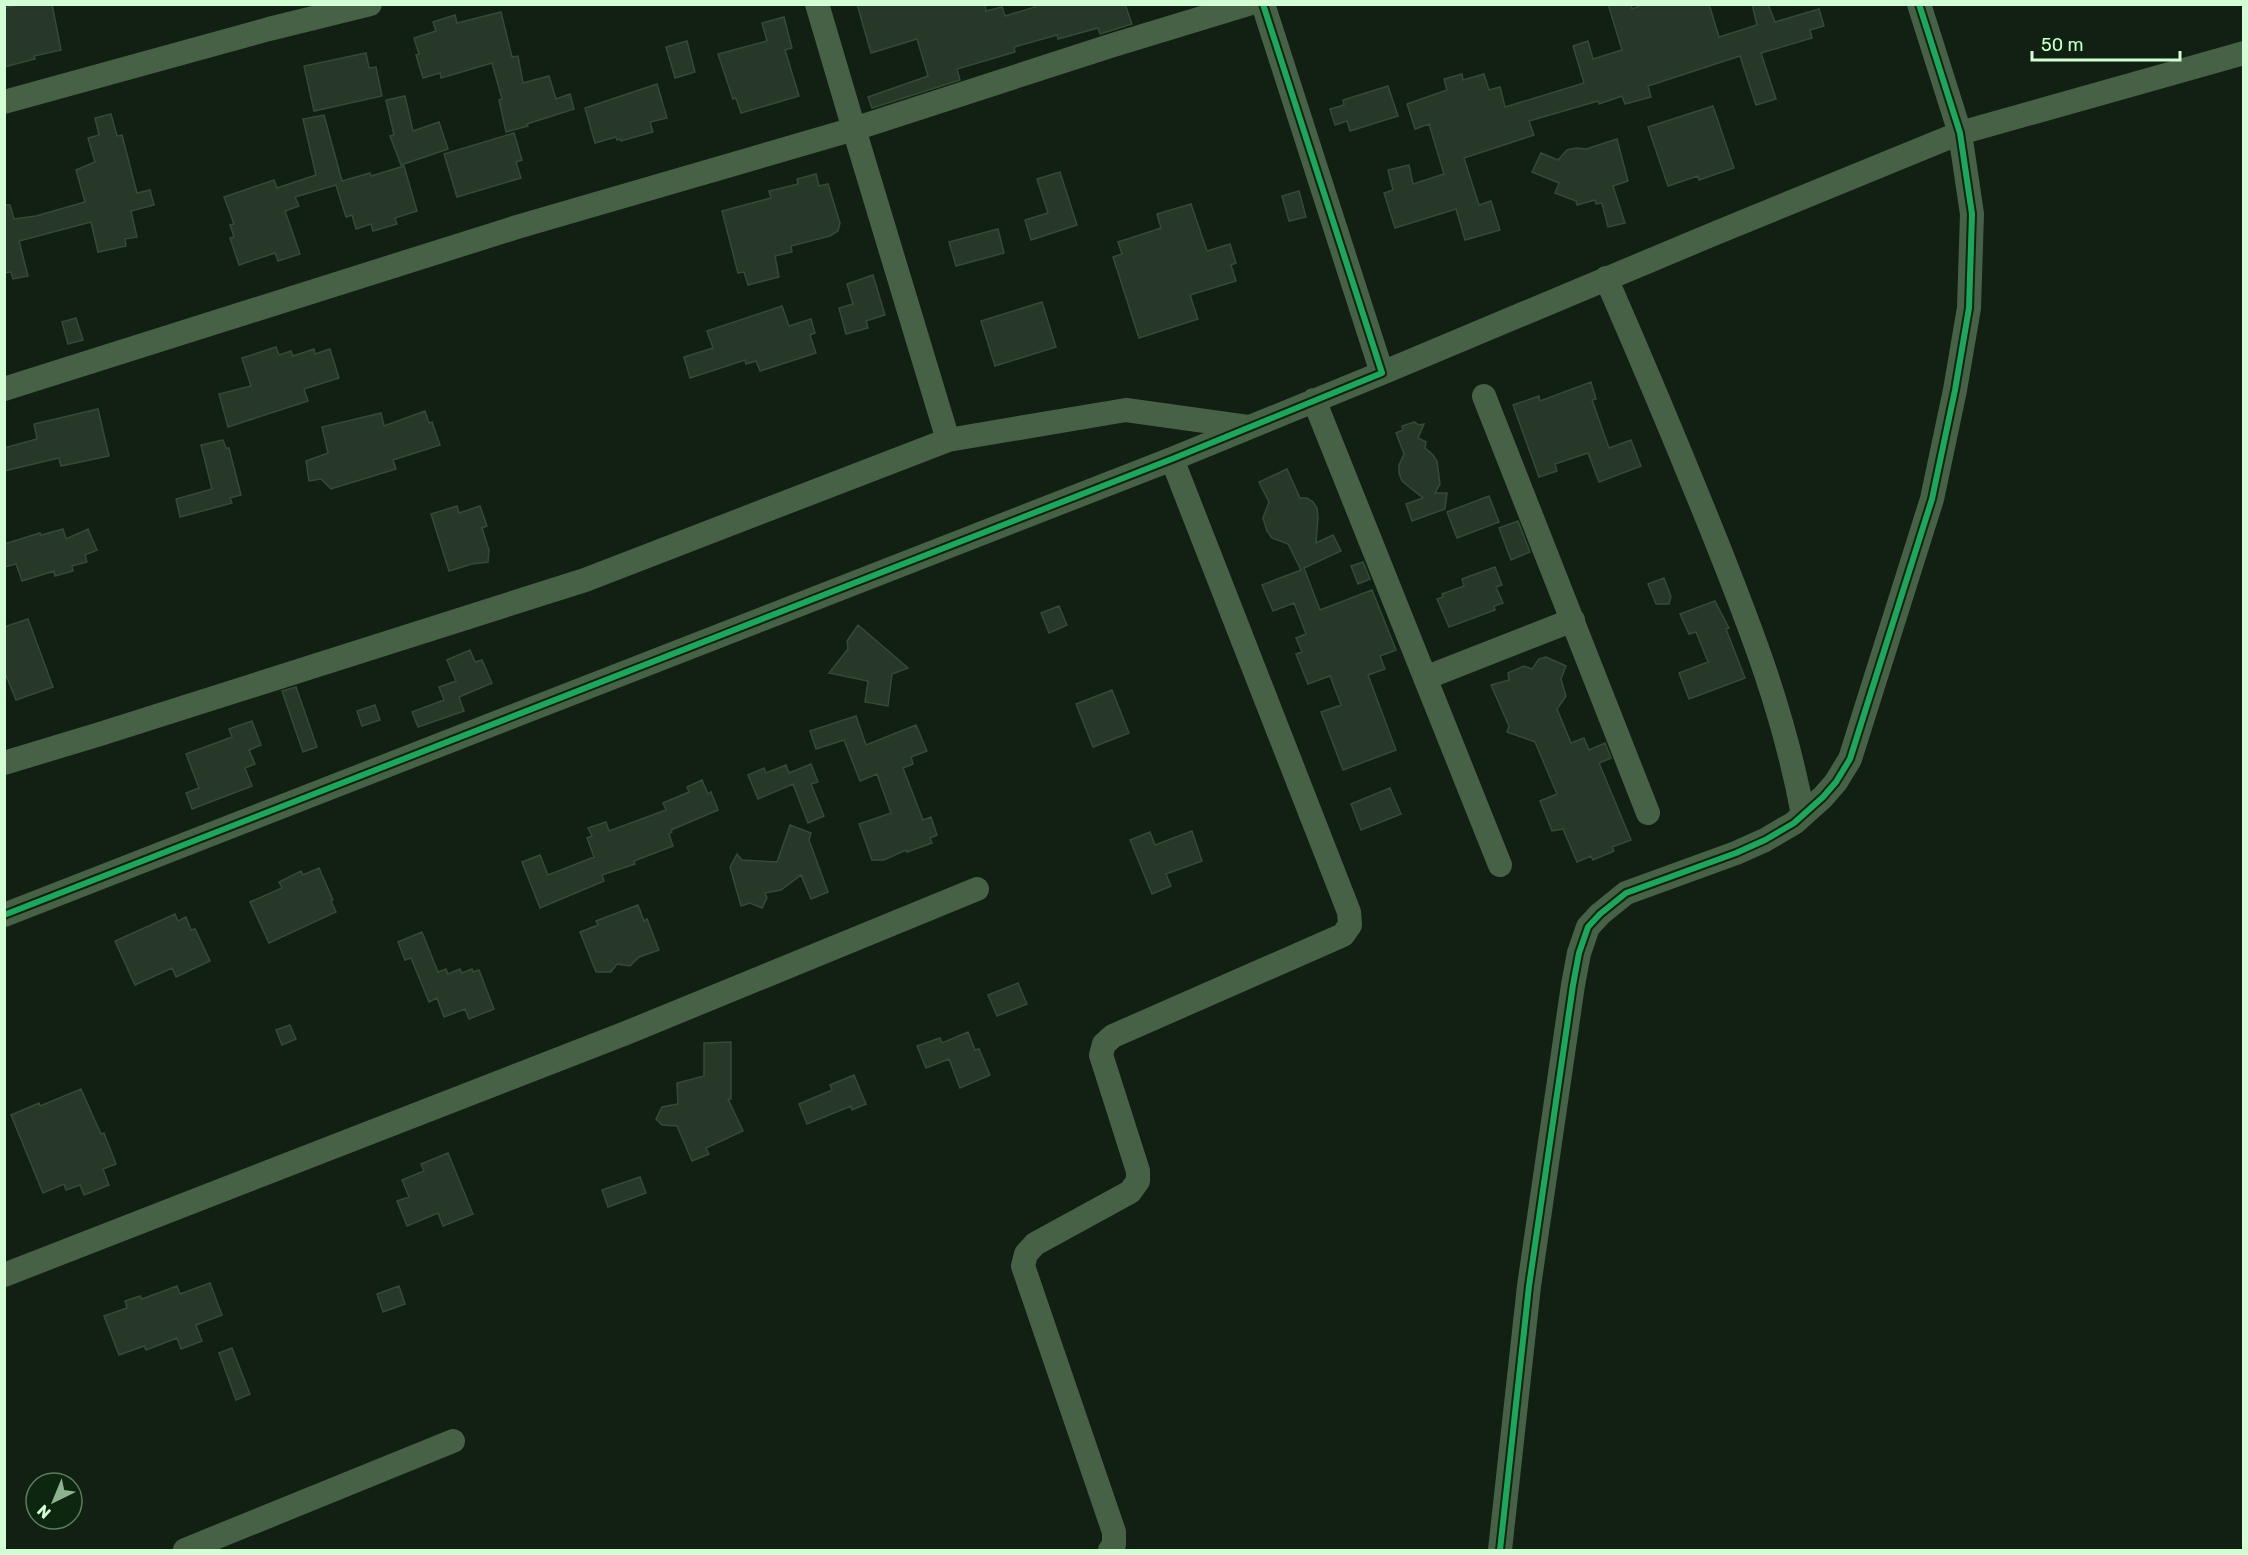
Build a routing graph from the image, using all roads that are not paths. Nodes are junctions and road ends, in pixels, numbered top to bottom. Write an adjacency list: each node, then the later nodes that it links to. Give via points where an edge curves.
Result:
1 (370, 4): 7 (street)
2 (817, 4): 8 (street)
3 (1248, 4): 8 (street)
4 (1263, 4): 11 (street)
5 (1919, 4): 9 (street)
6 (2244, 53): 9 (street)
7 (4, 102)
8 (854, 129): 12 (street, via 517,227); 16 (street)
9 (1960, 133): 10 (street); 22 (street, via 1972,214 1969,308 1932,500 1850,759 1836,782)
10 (1606, 278): 11 (street); 22 (street, via 1663,407 1765,667 1793,760)
11 (1382, 372): 14 (street)
12 (4, 389)
13 (1484, 396): 18 (street)
14 (1314, 400): 15 (street); 19 (street)
15 (1250, 427): 16 (street, via 1126,410); 17 (street)
16 (948, 440): 20 (street, via 585,580)
17 (1172, 459): 25 (street); 29 (street, via 1349,912 1350,925 1343,936 1113,1036 1104,1044 1101,1055 1138,1181 1130,1192 1035,1244 1026,1254 1023,1266 1114,1532)
18 (1573, 620): 19 (street); 21 (street)
19 (1425, 678): 23 (street)
20 (4, 762)
21 (1648, 813)
22 (1803, 815): 30 (street, via 1765,840 1626,893 1588,927 1573,985 1529,1286)
23 (1500, 865)
24 (977, 889): 26 (street, via 626,1033)
25 (4, 915)
26 (4, 1275)
27 (453, 1441): 28 (street)
28 (185, 1551)
29 (1110, 1551)
30 (1500, 1551)

